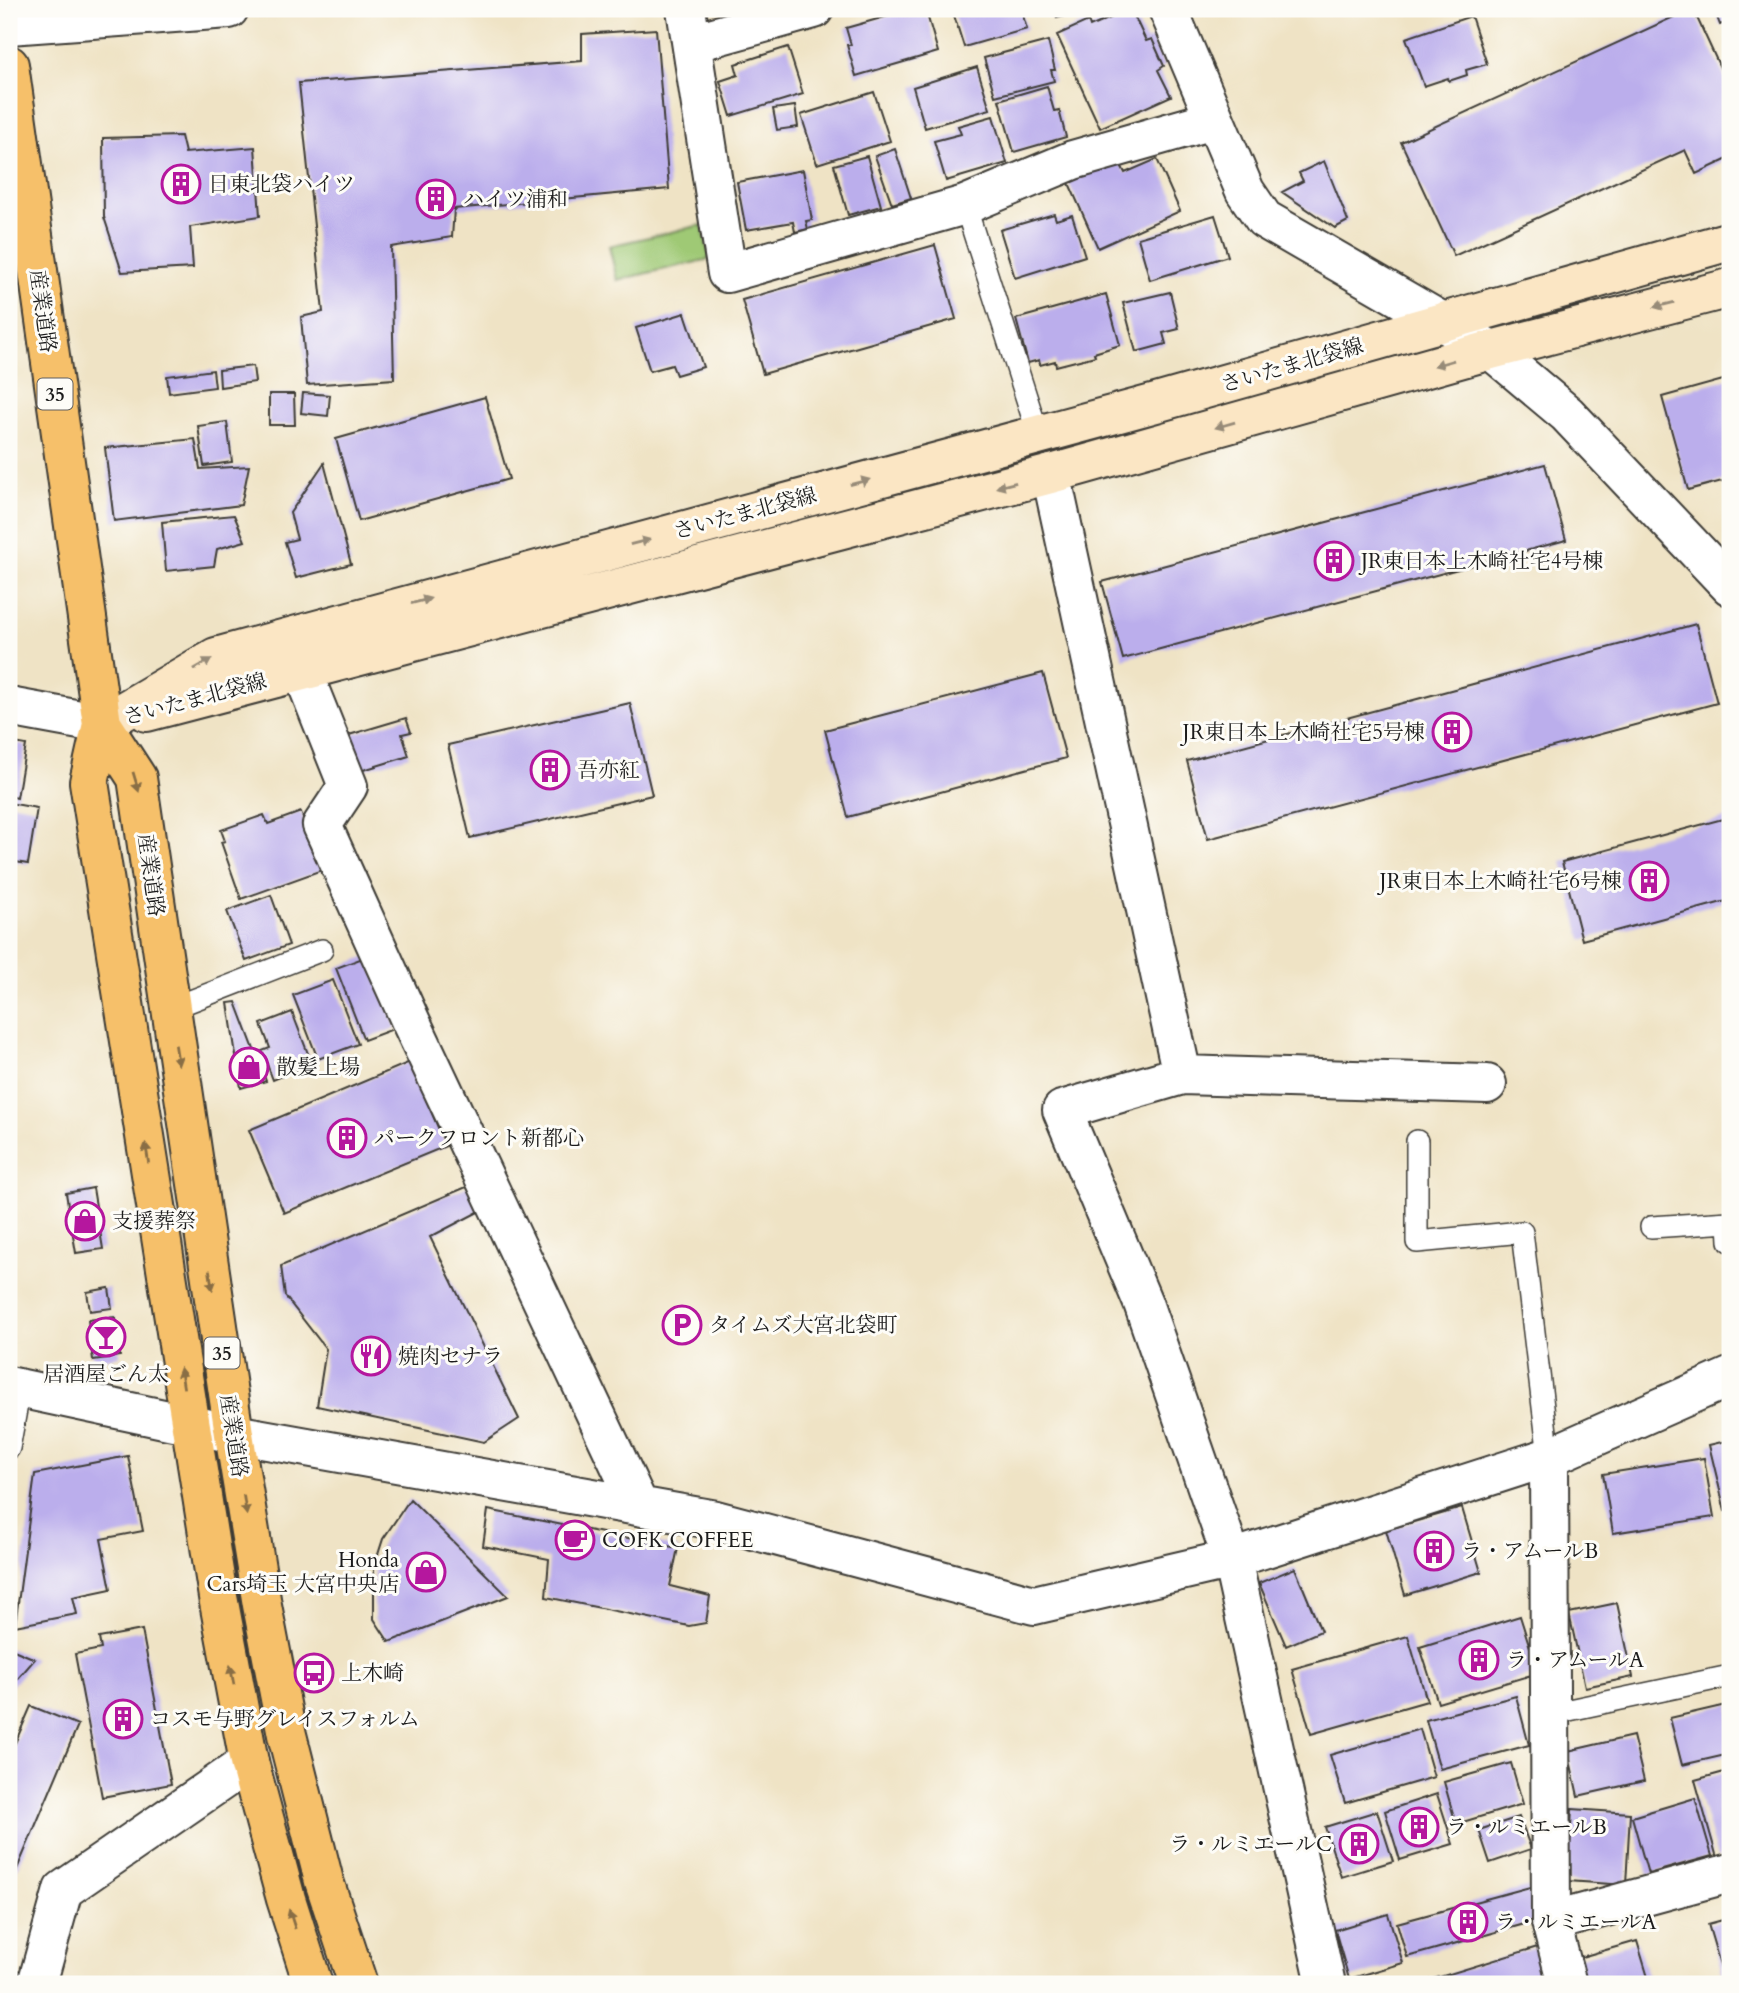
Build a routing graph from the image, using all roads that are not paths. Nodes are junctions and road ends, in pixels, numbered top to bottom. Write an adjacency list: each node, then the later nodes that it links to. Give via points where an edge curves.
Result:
1 (229, 9): 4 (street)
2 (814, 9): 5 (street)
3 (1168, 9): 7 (street)
4 (9, 25)
5 (689, 26): 8 (street, via 727,273)
6 (9, 65): 18 (main road, 産業道路 / 35)
7 (1213, 120): 8 (street, via 1073,160); 11 (street, via 1245,191 1264,219)
8 (965, 205): 13 (lane)
9 (1730, 241): 11 (main road, さいたま北袋線)
10 (1730, 288): 12 (main road, さいたま北袋線, one-way to 12)
11 (1444, 322): 12 (street); 13 (main road, さいたま北袋線)
12 (1491, 350): 14 (main road, さいたま北袋線, one-way to 14); 15 (street, via 1567,414)
13 (1038, 434): 18 (main road, さいたま北袋線, one-way to 13, via 216,657)
14 (1051, 474): 16 (main road, さいたま北袋線, one-way to 16); 21 (street)
15 (1730, 586)
16 (302, 671): 18 (main road, さいたま北袋線); 32 (street, via 348,786 322,825)
17 (9, 707): 18 (street)
18 (102, 724): 20 (main road, 産業道路 / 35, one-way to 20, via 137,778); 28 (main road, 産業道路 / 35, one-way to 18, via 89,782)
19 (322, 950): 20 (lane)
20 (170, 1009): 29 (main road, 産業道路 / 35, one-way to 29)
21 (1182, 1075): 22 (street); 33 (street, via 1062,1110 1143,1303)
22 (1487, 1084)
23 (1417, 1141): 31 (lane, via 1417,1242 1522,1232)
24 (1651, 1227): 25 (lane, via 1729,1222)
25 (1730, 1241)
26 (1730, 1377): 31 (street)
27 (15, 1387): 28 (street); 30 (lane)
28 (190, 1425): 29 (street); 36 (main road, 産業道路 / 35, one-way to 28)
29 (234, 1434): 32 (street); 41 (main road, 産業道路 / 35, one-way to 41, via 287,1735 324,1881)
30 (9, 1448)
31 (1549, 1457): 33 (street); 35 (street)
32 (639, 1506): 33 (street, via 716,1520 1034,1605)
33 (1232, 1559): 42 (street)
34 (1730, 1676): 35 (lane)
35 (1550, 1714): 38 (street)
36 (249, 1762): 39 (street, via 63,1890); 40 (main road, 産業道路 / 35, one-way to 36)
37 (1730, 1873): 38 (street)
38 (1551, 1922): 43 (street)
39 (37, 1984)
40 (313, 1984)
41 (358, 1984)
42 (1326, 1984)
43 (1567, 1984)

